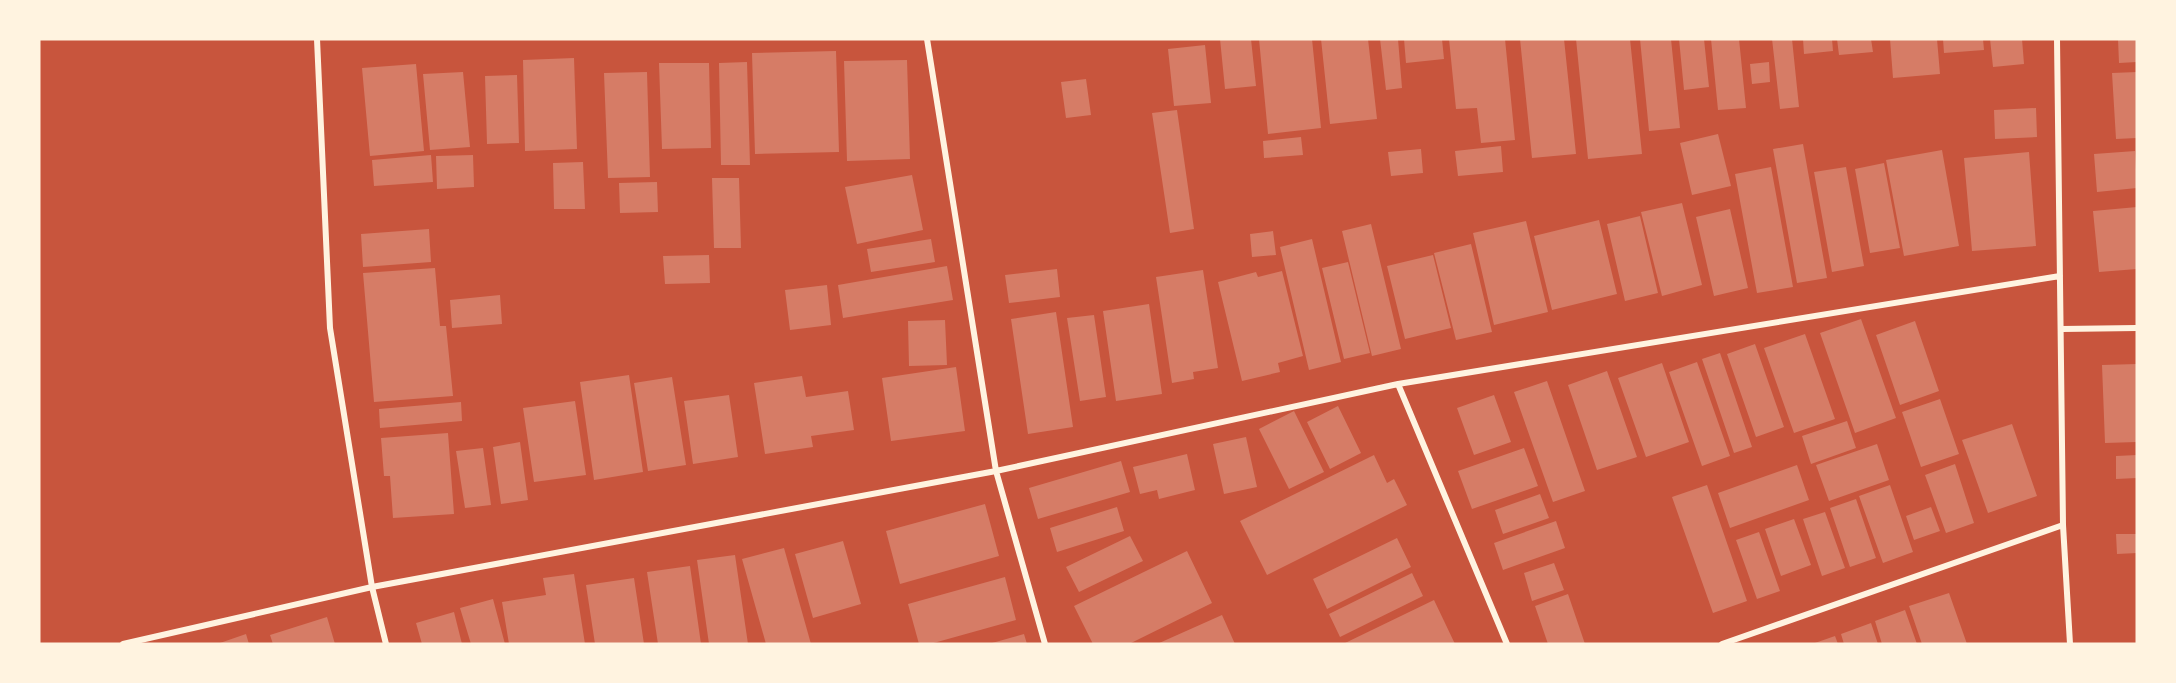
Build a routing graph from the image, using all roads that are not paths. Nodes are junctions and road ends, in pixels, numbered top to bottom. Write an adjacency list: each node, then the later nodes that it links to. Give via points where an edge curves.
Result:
1 (317, 39): 10 (street, via 330,328)
2 (927, 39): 8 (street)
3 (2057, 39): 4 (street)
4 (2060, 276): 6 (street); 7 (street)
5 (2137, 328): 6 (street)
6 (2062, 329): 9 (street)
7 (1398, 384): 8 (street); 14 (street)
8 (996, 471): 10 (street); 13 (street)
9 (2063, 525): 15 (street); 16 (street)
10 (372, 586): 11 (street); 12 (street)
11 (123, 644)
12 (386, 644)
13 (1045, 644)
14 (1507, 644)
15 (1722, 644)
16 (2070, 644)

